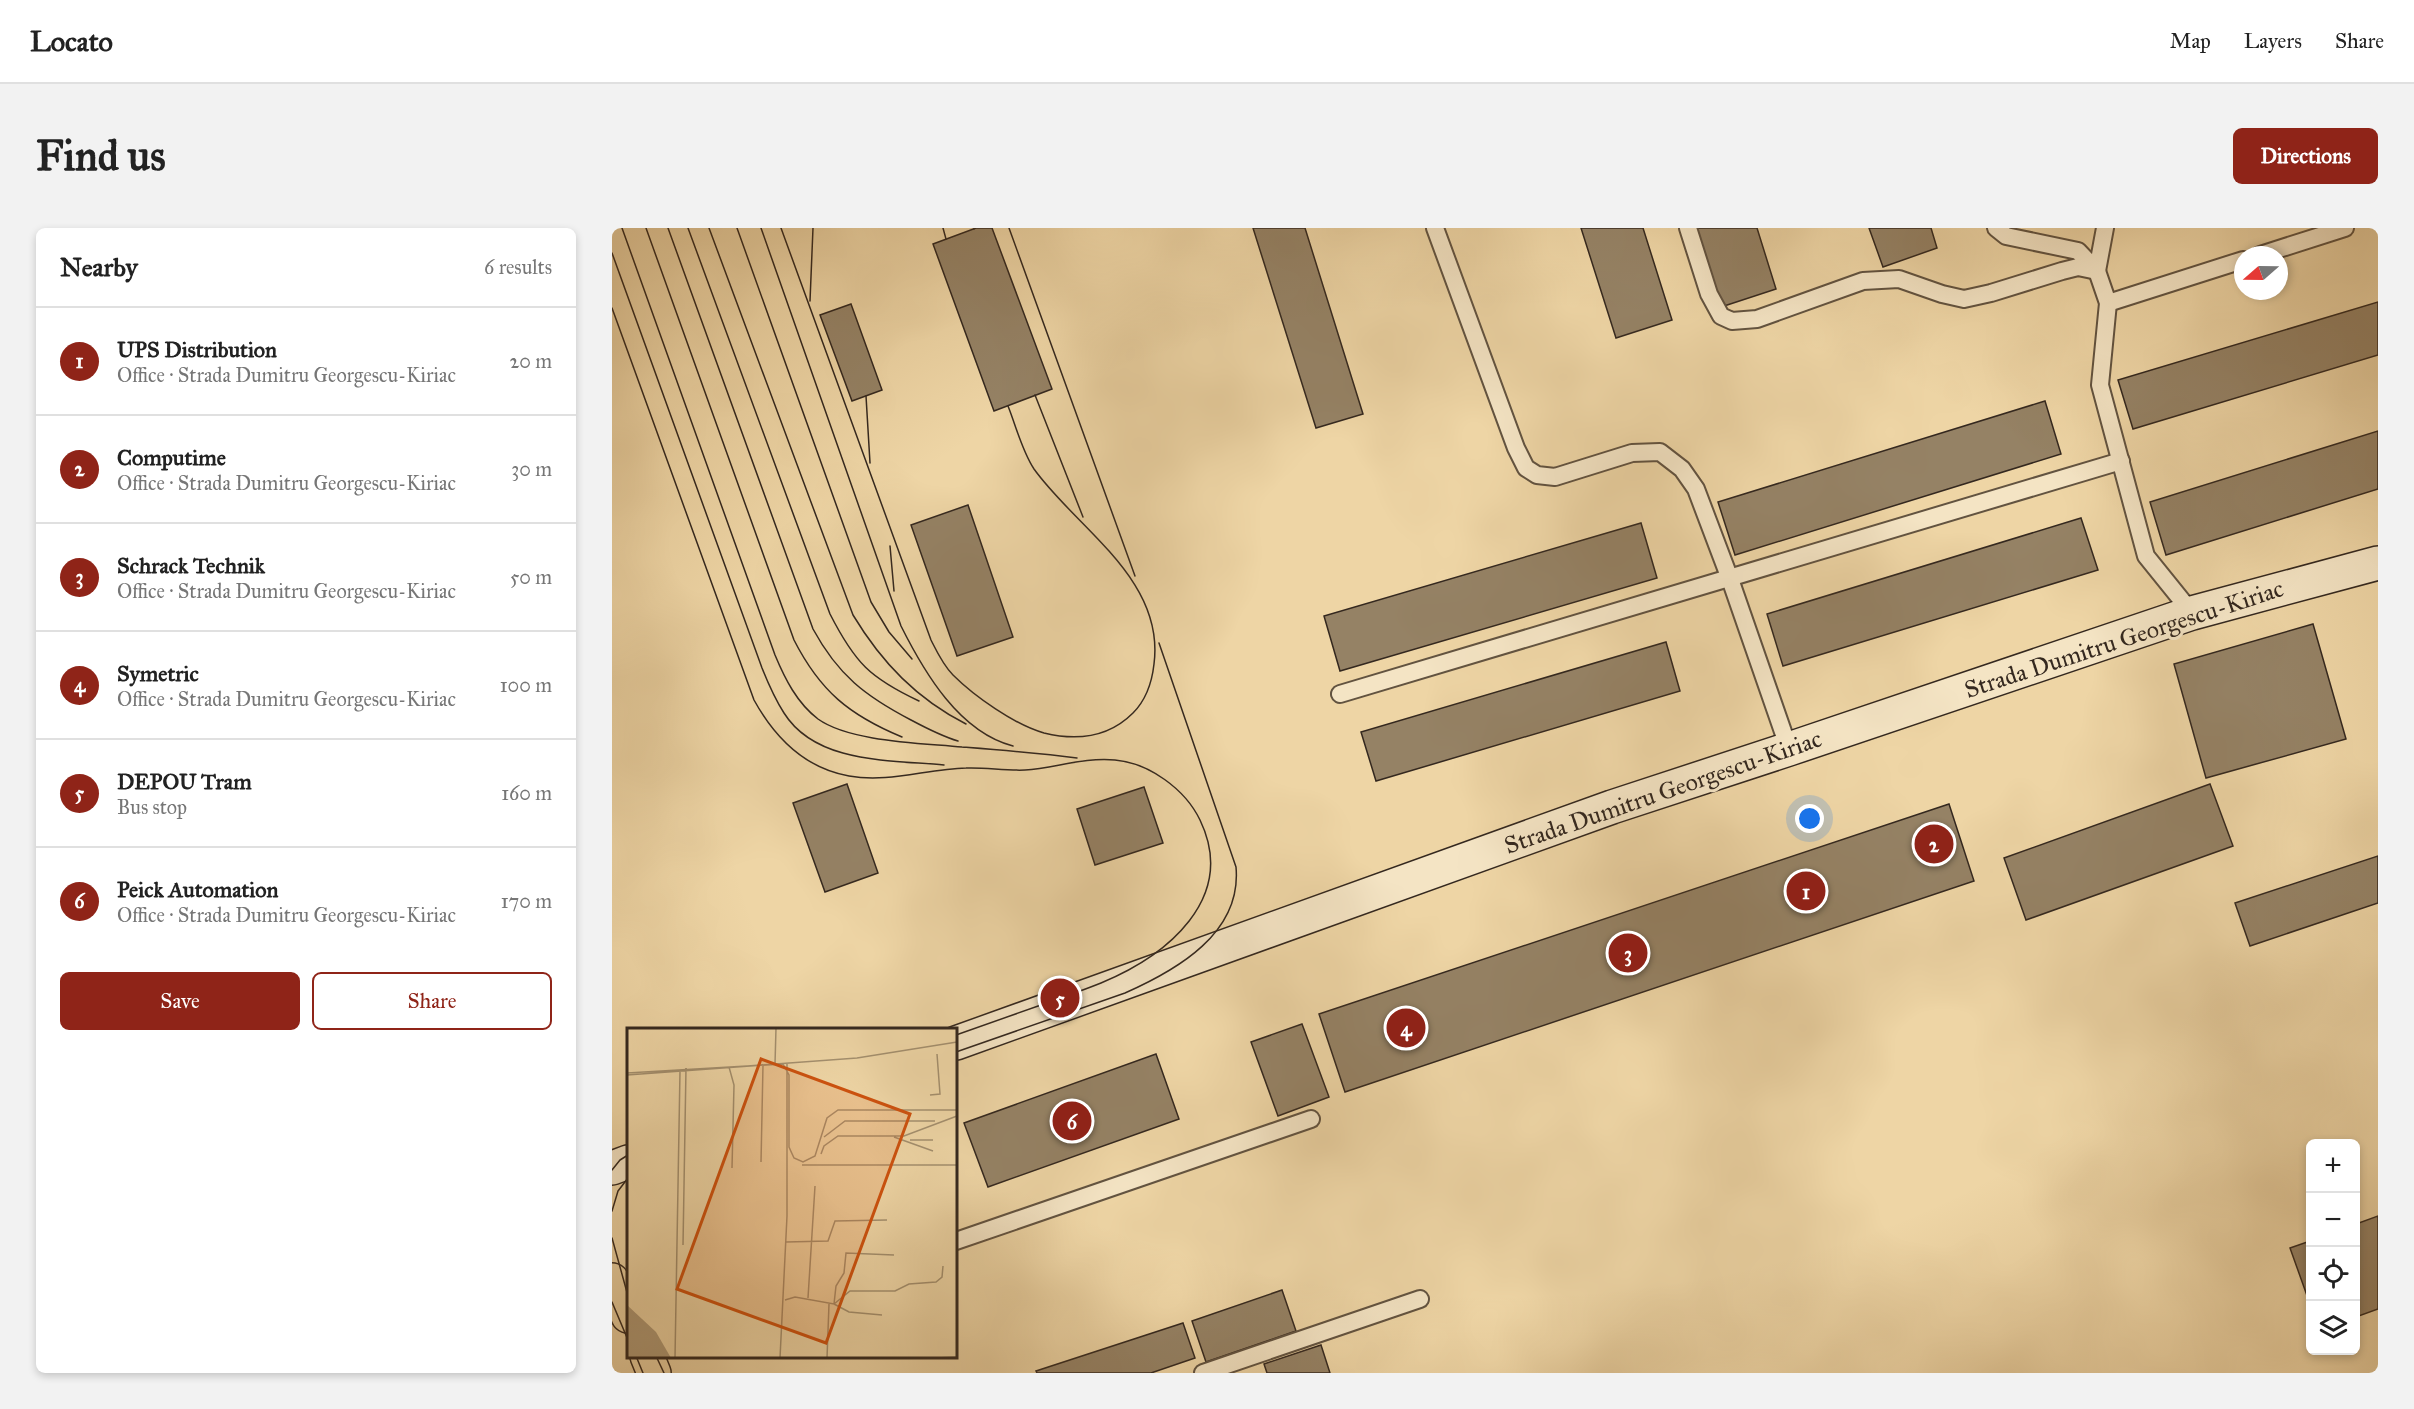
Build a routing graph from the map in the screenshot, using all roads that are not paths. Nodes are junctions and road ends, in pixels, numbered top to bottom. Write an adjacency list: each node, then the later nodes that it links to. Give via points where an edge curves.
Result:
1 (1435, 228): 12 (lane, via 1526,468 1537,475 1555,477 1632,453 1660,452 1682,469 1696,489)
2 (1688, 228): 8 (lane, via 1709,294 1721,316 1732,321 1757,319 1863,281 1899,279 1964,299 2062,270 2078,267)
3 (1996, 228): 8 (lane, via 2006,236 2078,251)
4 (2105, 228): 8 (lane)
5 (2345, 228): 6 (lane)
6 (2288, 246)
7 (2234, 263): 9 (lane)
8 (2097, 271): 9 (lane)
9 (2108, 303): 10 (lane, via 2100,385)
10 (2121, 461): 12 (lane); 13 (lane, via 2146,556)
11 (2378, 562): 13 (main road, Strada Dumitru Georgescu-Kiriac)
12 (1730, 579): 14 (lane); 15 (lane)
13 (2192, 612): 15 (main road, Strada Dumitru Georgescu-Kiriac)
14 (1340, 694)
15 (1789, 749): 16 (main road, Strada Dumitru Georgescu-Kiriac, via 1612,807)
16 (957, 1043)
17 (1311, 1119): 20 (lane)
18 (627, 1162): 19 (main road)
19 (612, 1168)
20 (957, 1241)
21 (612, 1280): 23 (main road)
22 (1420, 1299): 26 (lane)
23 (627, 1314)
24 (648, 1358): 25 (main road)
25 (654, 1373)
26 (1203, 1373)

